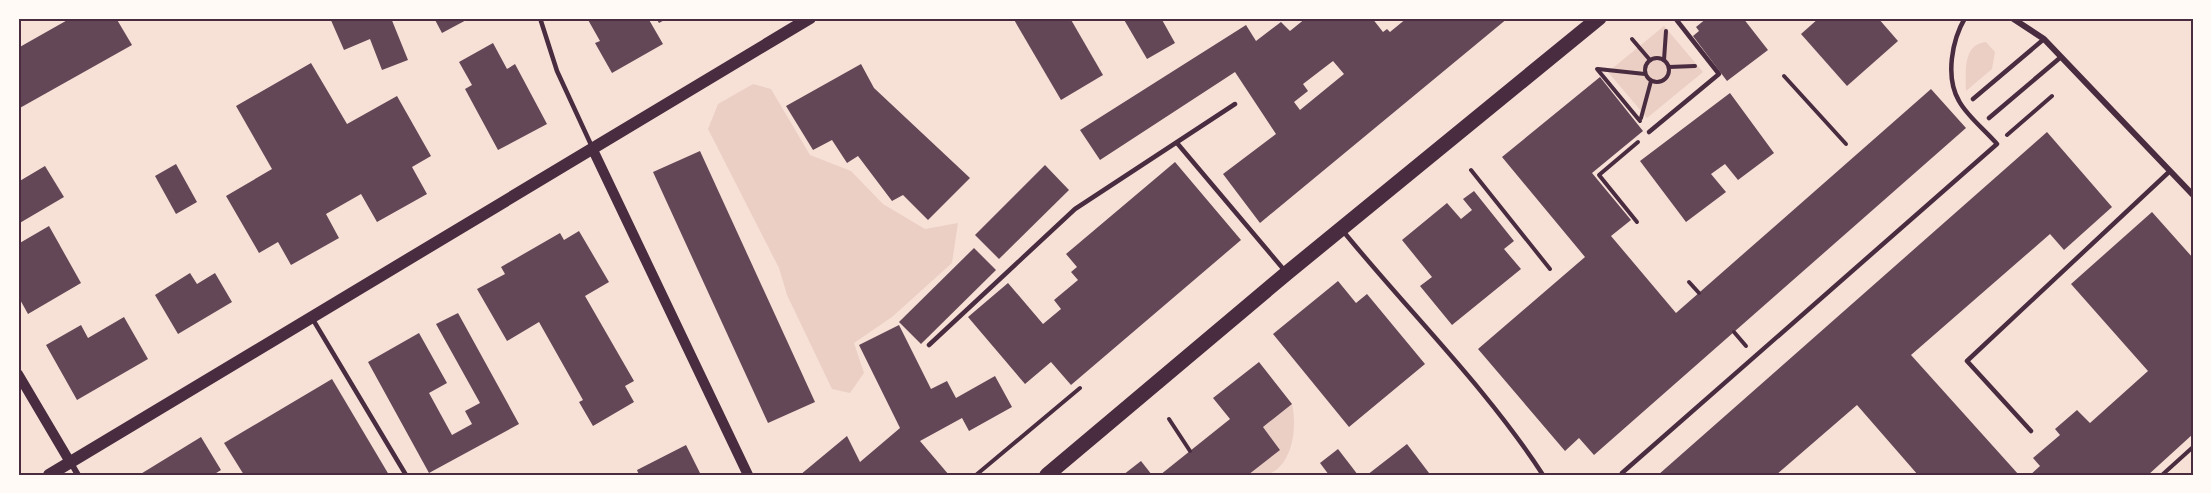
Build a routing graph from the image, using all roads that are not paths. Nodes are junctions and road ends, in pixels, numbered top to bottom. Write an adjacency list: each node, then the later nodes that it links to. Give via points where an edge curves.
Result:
1 (540, 18): 14 (lane, via 557,71)
2 (810, 18): 14 (main road)
3 (1599, 18): 17 (main road)
4 (1675, 18): 12 (lane, via 1719,74)
5 (1965, 18): 24 (lane, via 1950,69 1958,100 1997,144)
6 (2012, 18): 7 (street)
7 (2044, 39): 8 (street); 9 (lane)
8 (2061, 57): 11 (lane); 15 (street)
9 (1972, 99)
10 (1235, 104): 13 (lane)
11 (1989, 118)
12 (1649, 132)
13 (1177, 143): 18 (lane); 20 (lane, via 1076,209)
14 (593, 150): 19 (main road); 28 (street)
15 (2170, 171): 16 (street); 22 (lane, via 1967,361)
16 (2193, 195)
17 (1341, 228): 18 (main road); 30 (lane, via 1449,355)
18 (1287, 273): 29 (main road)
19 (311, 317): 23 (main road); 27 (lane)
20 (928, 345)
21 (18, 374): 23 (street)
22 (2031, 431)
23 (70, 462): 25 (main road); 26 (street)
24 (1622, 473)
25 (49, 475)
26 (78, 475)
27 (406, 475)
28 (748, 475)
29 (1047, 475)
30 (1543, 475)

